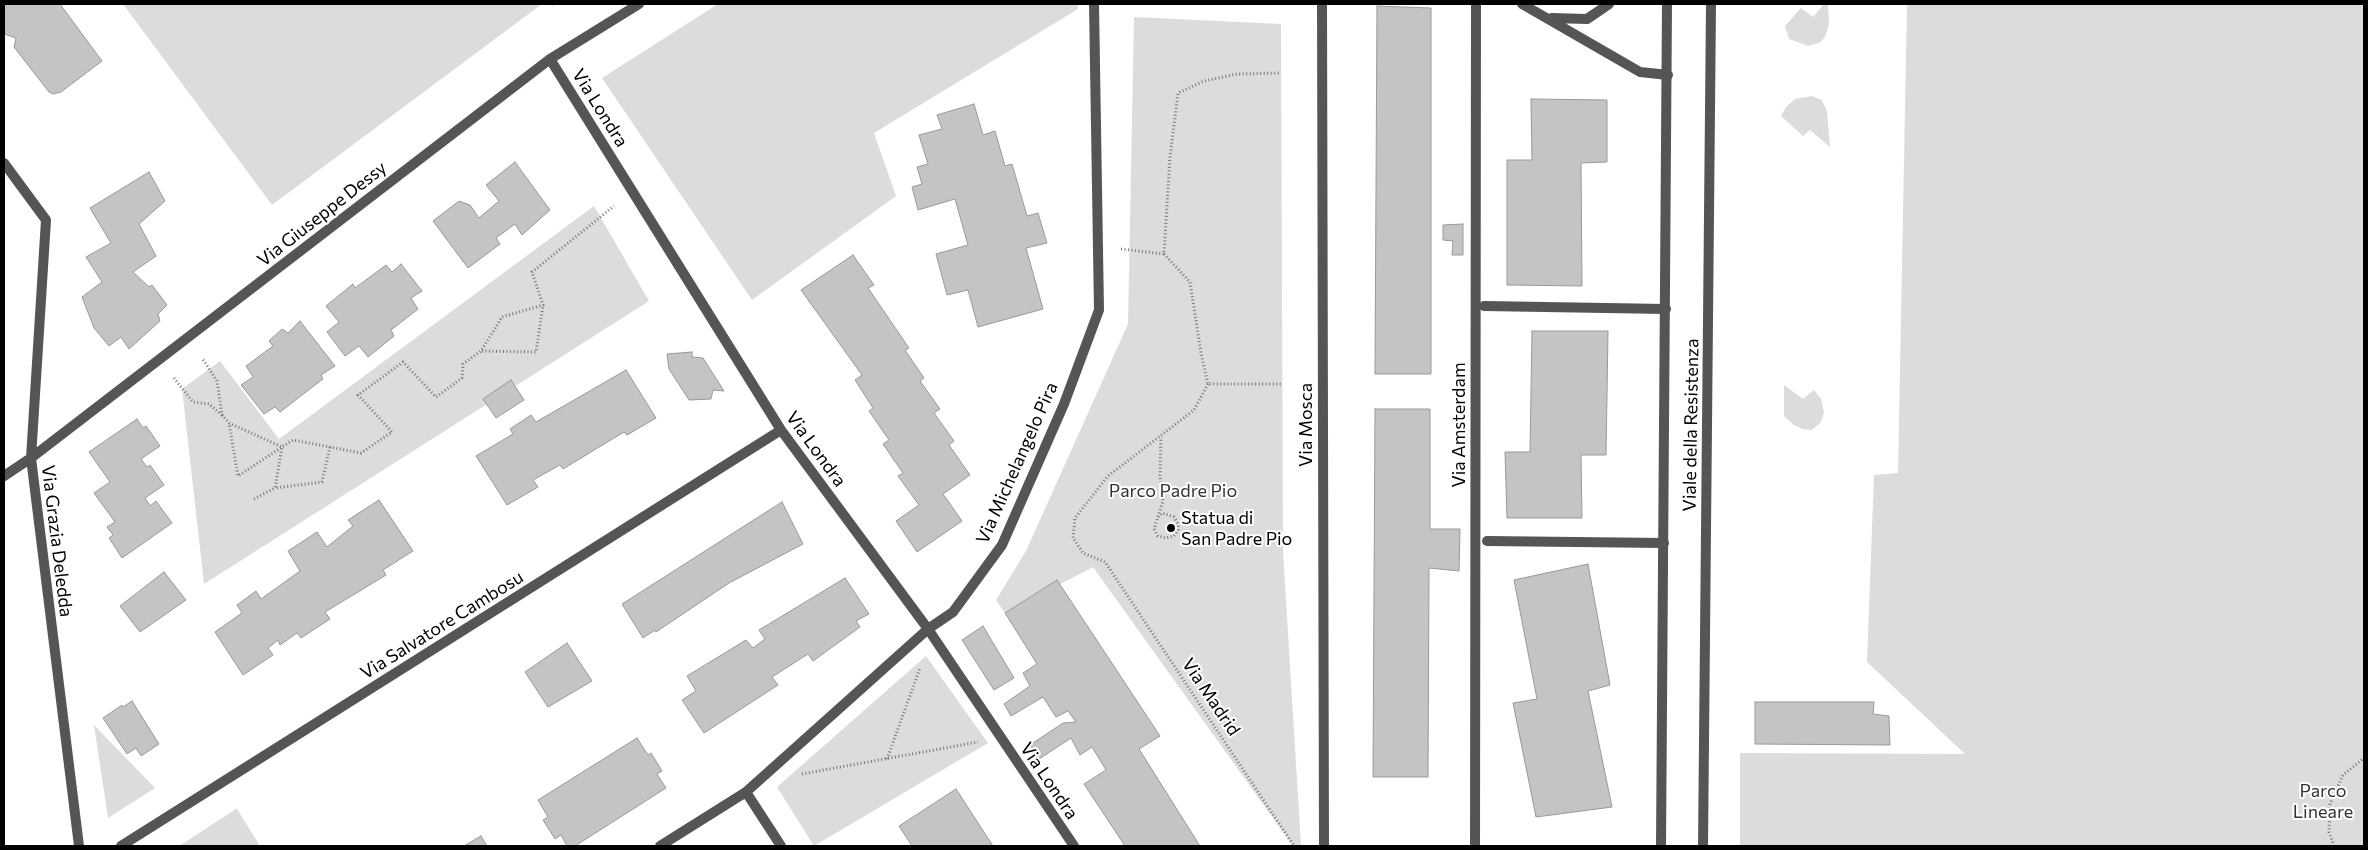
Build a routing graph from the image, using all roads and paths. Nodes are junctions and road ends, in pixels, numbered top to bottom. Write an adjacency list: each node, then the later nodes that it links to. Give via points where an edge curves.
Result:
1 (639, 4): 10 (street, Via Giuseppe Dessy)
2 (1094, 4): 38 (street, Via Michelangelo Pira, via 1098,310 1064,404 1002,545 953,612)
3 (1322, 4): 51 (street, Via Mosca)
4 (1476, 4): 52 (street, Via Amsterdam)
5 (1522, 4): 9 (street)
6 (1610, 4): 9 (street, via 1587,18)
7 (1667, 4): 11 (street, Viale della Resistenza)
8 (1711, 4): 54 (street, Viale della Resistenza)
9 (1549, 18): 11 (street, via 1640,72)
10 (550, 59): 27 (street, Via Londra); 31 (street, Via Giuseppe Dessy)
11 (1668, 71): 19 (street, Viale della Resistenza)
12 (1281, 73): 16 (path, via 1237,74 1204,81 1178,93)
13 (4, 163): 31 (street, Via Grazia Deledda, via 46,220)
14 (614, 206): 17 (path, via 532,272)
15 (1121, 249): 16 (path)
16 (1164, 254): 23 (path, via 1190,282)
17 (543, 305): 20 (path, via 502,318); 20 (path, via 536,352)
18 (1484, 306): 19 (street)
19 (1666, 309): 37 (street, Viale della Resistenza)
20 (481, 351): 30 (path, via 462,364 462,378 436,397 403,362 358,395 392,432 361,453)
21 (202, 358): 25 (path, via 217,381)
22 (174, 378): 25 (path, via 192,402 209,404)
23 (1208, 384): 24 (path); 28 (path, via 1194,410)
24 (1283, 384)
25 (222, 414): 26 (path)
26 (228, 423): 29 (path); 29 (path, via 238,476)
27 (781, 430): 38 (street, Via Londra); 46 (street, Via Salvatore Cambosu)
28 (1161, 436): 35 (path, via 1162,501); 50 (path, Via Madrid, via 1108,476 1075,518 1073,538 1083,553 1105,562)
29 (282, 446): 30 (path, via 293,440); 33 (path)
30 (330, 447): 33 (path, via 322,482)
31 (30, 458): 32 (street, Via Giuseppe Dessy); 45 (street, Via Grazia Deledda)
32 (4, 476)
33 (275, 488): 34 (path)
34 (254, 500)
35 (1158, 517): 35 (path, via 1154,529 1158,536 1174,536 1178,530 1174,517 1162,513)
36 (1487, 542): 37 (street)
37 (1664, 543): 53 (street, Viale della Resistenza)
38 (928, 629): 44 (street, Via Michelangelo Pira); 49 (street, Via Londra)
39 (923, 660): 42 (path)
40 (983, 741): 42 (path)
41 (2364, 758): 55 (path, via 2343,775 2330,804 2329,832)
42 (887, 759): 43 (path)
43 (799, 775)
44 (746, 792): 47 (street, Via Michelangelo Pira); 48 (street)
45 (78, 846)
46 (121, 846)
47 (660, 846)
48 (781, 846)
49 (1074, 846)
50 (1294, 846)
51 (1324, 846)
52 (1475, 846)
53 (1661, 846)
54 (1703, 846)
55 (2334, 846)

